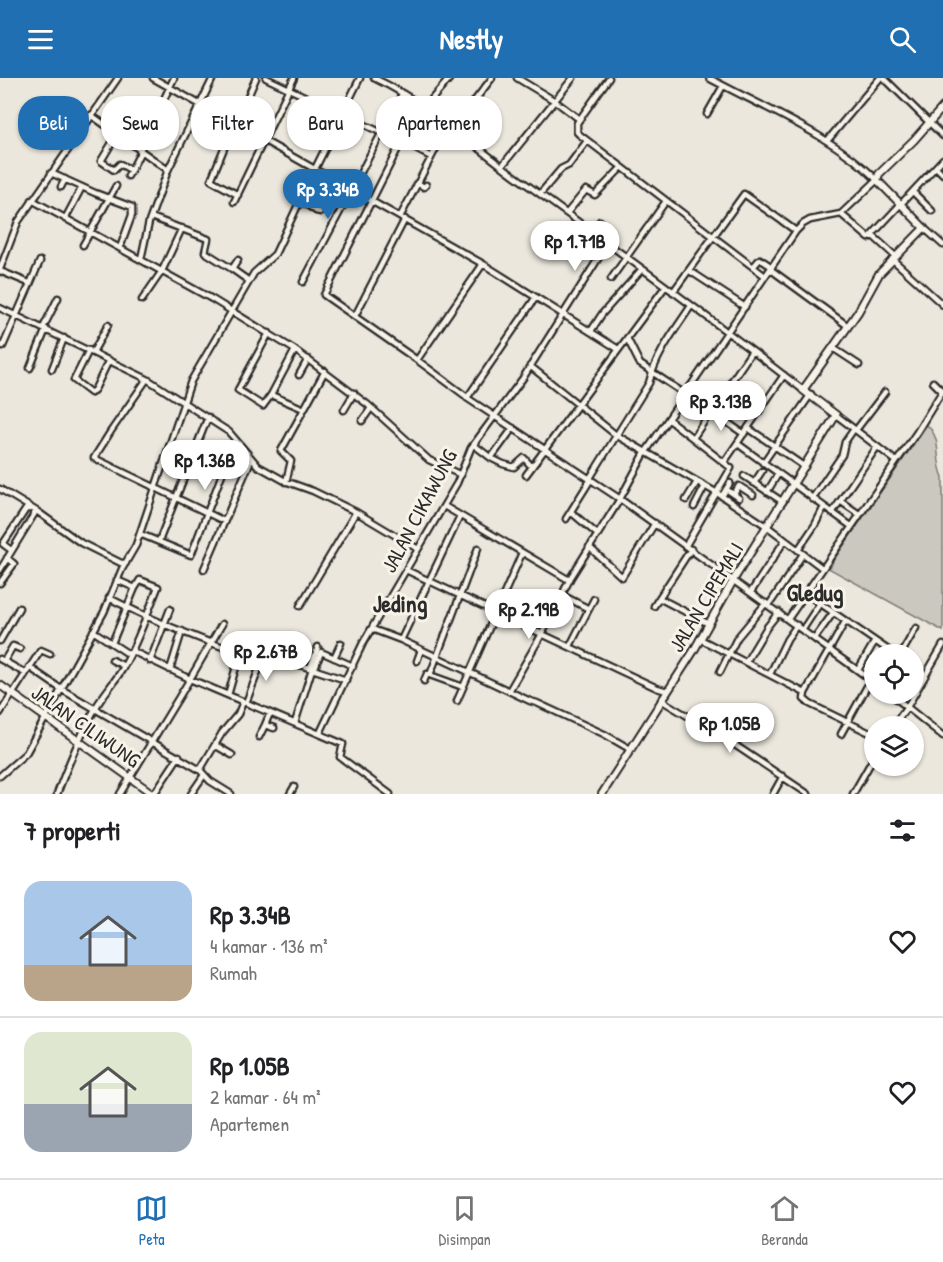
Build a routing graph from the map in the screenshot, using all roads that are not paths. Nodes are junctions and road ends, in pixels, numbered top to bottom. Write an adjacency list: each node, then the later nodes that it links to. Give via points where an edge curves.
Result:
1 (118, 78): 33 (street)
2 (153, 78): 18 (street)
3 (174, 78): 18 (street)
4 (213, 78): 22 (street)
5 (256, 78): 23 (street)
6 (266, 78): 19 (street)
7 (294, 78): 19 (street)
8 (360, 78): 25 (street)
9 (374, 78): 20 (street)
10 (450, 78): 27 (street)
11 (492, 78): 28 (street)
12 (517, 78): 30 (street)
13 (573, 78): 30 (street)
14 (709, 78): 17 (street)
15 (882, 78): 37 (street); 42 (street)
16 (606, 79): 35 (street)
17 (723, 86): 32 (street); 42 (street)
18 (170, 88): 21 (street); 29 (street)
19 (289, 89): 24 (street); 34 (street)
20 (402, 94): 26 (street)
21 (166, 96)
22 (204, 96)
23 (248, 96)
24 (305, 96)
25 (351, 96)
26 (406, 96)
27 (433, 96)
28 (478, 96)
29 (191, 100)
30 (555, 101): 35 (street); 56 (street)
31 (943, 106): 37 (main road)
32 (707, 114)
33 (91, 115): 36 (street); 62 (street)
34 (275, 118)
35 (579, 119): 41 (street, via 577,132)
36 (101, 122)
37 (929, 122): 39 (street); 66 (main road)
38 (191, 123): 61 (street)
39 (943, 136)
40 (376, 140): 73 (street)
41 (587, 141): 57 (street); 75 (street)
42 (827, 141): 66 (street)
43 (275, 146): 59 (street)
44 (108, 150): 60 (street, via 101,161 114,170 120,164)
45 (140, 150): 60 (street)
46 (141, 150): 61 (street)
47 (224, 150): 76 (street, via 211,180)
48 (259, 150): 76 (street)
49 (324, 150): 59 (street)
50 (399, 150): 80 (street)
51 (418, 150): 54 (street)
52 (434, 150): 54 (street)
53 (482, 150): 56 (street)
54 (430, 157): 68 (street)
55 (943, 159): 58 (street)
56 (502, 166): 75 (street)
57 (622, 167): 81 (street); 85 (street, via 596,195 586,190)
58 (936, 167): 63 (street); 74 (street)
59 (315, 169): 67 (street); 79 (street)
60 (131, 170): 64 (street)
61 (168, 170): 87 (street)
62 (51, 173): 65 (street); 78 (street)
63 (943, 174)
64 (128, 176)
65 (65, 179): 71 (street); 72 (street)
66 (877, 180): 83 (main road); 86 (street)
67 (337, 182): 73 (street); 79 (street, via 321,212)
68 (417, 183): 69 (street); 88 (street)
69 (426, 185)
70 (116, 186): 77 (street)
71 (61, 187)
72 (82, 187): 77 (street); 89 (street)
73 (351, 189): 80 (street); 121 (street)
74 (914, 192): 83 (street); 84 (street)
75 (540, 194): 85 (street)
76 (238, 195): 82 (street)
77 (109, 198): 95 (street); 103 (street, via 133,209)
78 (32, 200): 89 (street); 104 (street)
79 (300, 200): 120 (street, via 275,254)
80 (372, 201): 88 (street); 135 (street, via 324,295)
81 (666, 201): 98 (street); 105 (street)
82 (234, 202)
83 (902, 204): 92 (main road); 96 (street)
84 (932, 211)
85 (567, 213): 93 (street)
86 (841, 214): 94 (street, via 805,222); 96 (street, via 868,238)
87 (151, 217): 91 (street); 107 (street)
88 (403, 218): 110 (street); 135 (street)
89 (65, 219): 95 (street)
90 (600, 221): 93 (street)
91 (182, 228): 113 (street, via 209,239 206,252); 116 (street)
92 (924, 228): 99 (street); 106 (main road)
93 (592, 231): 100 (street)
94 (796, 231): 98 (street, via 744,194); 112 (street)
95 (90, 233): 101 (street); 103 (street)
96 (872, 235): 106 (street)
97 (943, 236): 99 (street)
98 (714, 237): 111 (street); 117 (street)
99 (938, 241): 102 (street)
100 (608, 243): 105 (street); 133 (street, JALAN CIKAWUNG)
101 (83, 245)
102 (943, 245)
103 (120, 248): 107 (street)
104 (2, 253): 115 (street)
105 (627, 258): 114 (street); 119 (street)
106 (894, 258): 128 (street); 137 (main road, via 879,274)
107 (141, 259): 116 (street)
108 (238, 260): 113 (street)
109 (40, 261): 122 (street)
110 (483, 264): 125 (street); 152 (street)
111 (753, 267): 112 (street, via 760,259); 118 (street)
112 (771, 268): 118 (street); 137 (street)
113 (232, 269): 120 (street)
114 (642, 269): 123 (street); 139 (street)
115 (0, 270): 122 (street)
116 (162, 271): 127 (street); 132 (street)
117 (690, 271): 124 (street); 130 (street)
118 (765, 276): 130 (street)
119 (611, 279)
120 (249, 280): 132 (street)
121 (303, 282)
122 (29, 283): 134 (street)
123 (665, 287): 124 (street); 143 (street)
124 (673, 292): 129 (street)
125 (536, 297): 133 (street); 170 (street)
126 (58, 298): 138 (street)
127 (142, 300)
128 (943, 304)
129 (691, 306): 140 (street); 158 (street)
130 (745, 307): 140 (street)
131 (0, 308): 134 (street)
132 (232, 311): 141 (street); 171 (street)
133 (563, 314): 139 (street); 154 (street, JALAN CIKAWUNG)
134 (16, 315): 138 (street); 144 (street)
135 (355, 316): 152 (street)
136 (108, 325): 148 (street)
137 (848, 326): 145 (main road)
138 (45, 329): 142 (street); 155 (street)
139 (591, 331): 146 (street)
140 (727, 332): 149 (street); 169 (street)
141 (268, 333): 147 (street); 168 (street, via 238,390 263,406)
142 (64, 338): 148 (street); 156 (street)
143 (627, 338): 146 (street); 158 (street, via 638,363)
144 (3, 346)
145 (833, 348): 153 (street); 163 (main road)
146 (618, 349): 172 (street)
147 (295, 350): 150 (street); 168 (street)
148 (91, 351): 151 (street); 151 (street, via 74,380 91,393)
149 (752, 351): 160 (street); 176 (street)
150 (308, 359): 157 (street); 159 (street)
151 (109, 360): 161 (street)
152 (417, 360): 170 (street)
153 (859, 365)
154 (530, 366): 172 (street); 179 (street, JALAN CIKAWUNG)
155 (30, 368)
156 (52, 369)
157 (325, 371): 166 (street); 174 (street)
158 (651, 372): 169 (street); 186 (street, via 649,382)
159 (299, 375)
160 (784, 375): 163 (street); 183 (street)
161 (147, 379): 171 (street); 214 (street, via 94,458)
162 (933, 382): 164 (street)
163 (803, 390): 167 (main road)
164 (943, 391): 197 (street)
165 (885, 392): 184 (street)
166 (354, 393): 173 (street); 175 (street)
167 (811, 394): 177 (main road); 191 (street)
168 (271, 395): 174 (street)
169 (684, 395): 176 (street); 180 (street)
170 (467, 397): 179 (street)
171 (184, 402): 178 (street); 214 (street)
172 (578, 405): 186 (street); 193 (street)
173 (371, 408): 181 (street); 204 (street, via 429,460)
174 (304, 409): 208 (street, via 281,451 291,461)
175 (344, 410)
176 (710, 412): 185 (street); 187 (street)
177 (836, 415): 184 (street); 201 (main road, JALAN CIPEMALI)
178 (208, 417): 188 (street); 220 (street)
179 (495, 418): 182 (street); 190 (street, JALAN CIKAWUNG)
180 (668, 419): 187 (street); 194 (street)
181 (362, 421)
182 (513, 428): 193 (street); 195 (street)
183 (748, 428): 185 (street); 191 (street)
184 (855, 429): 192 (street); 222 (street)
185 (744, 434): 189 (street)
186 (616, 435): 194 (street); 207 (street)
187 (693, 438): 198 (street)
188 (235, 440): 196 (street); 233 (street)
189 (738, 444): 198 (street); 199 (street)
190 (474, 445): 195 (street); 204 (street, JALAN CIKAWUNG)
191 (775, 446): 199 (street); 201 (street)
192 (877, 447): 197 (street); 224 (street)
193 (545, 449): 200 (street); 207 (street)
194 (645, 453): 209 (street); 221 (street)
195 (491, 458): 200 (street, via 512,467 524,459)
196 (251, 460): 208 (street); 237 (street)
197 (896, 461): 234 (street)
198 (725, 462): 218 (street, via 731,468)
199 (763, 463): 203 (street)
200 (532, 467): 205 (street)
201 (805, 467): 212 (main road, JALAN CIPEMALI)
202 (762, 471): 211 (street)
203 (778, 474): 212 (street); 217 (street)
204 (461, 475): 226 (street, JALAN CIKAWUNG)
205 (526, 475)
206 (744, 476): 211 (street)
207 (590, 479): 221 (street); 231 (street)
208 (286, 482): 230 (street)
209 (697, 482): 213 (street); 223 (street)
210 (730, 483): 216 (street)
211 (754, 483): 217 (street)
212 (794, 485): 222 (street); 225 (main road, JALAN CIPEMALI)
213 (705, 486): 218 (street); 227 (street)
214 (155, 488): 220 (street); 241 (street)
215 (0, 489): 229 (street)
216 (726, 489): 218 (street); 219 (street, via 736,496 739,486)
217 (767, 492): 225 (street)
218 (719, 494): 239 (street); 246 (street)
219 (753, 495)
220 (176, 498): 233 (street); 244 (street)
221 (620, 499): 238 (street); 242 (street)
222 (813, 499): 228 (street)
223 (686, 500)
224 (840, 501): 232 (street); 234 (street)
225 (783, 502): 239 (main road, JALAN CIPEMALI)
226 (444, 506): 235 (street); 249 (street, JALAN CIKAWUNG)
227 (694, 507)
228 (824, 507): 232 (street); 250 (street)
229 (36, 512): 248 (street, via 26,509); 251 (street); 255 (street, via 81,543)
230 (356, 512): 249 (street); 275 (street)
231 (571, 512): 236 (street); 242 (street)
232 (832, 513): 240 (street)
233 (208, 514): 237 (street); 244 (street, via 191,556)
234 (859, 514): 240 (street)
235 (460, 516): 252 (street); 262 (street)
236 (566, 519)
237 (224, 521): 257 (street)
238 (655, 523): 245 (street, via 622,577); 246 (street)
239 (768, 526): 243 (street); 260 (main road, JALAN CIPEMALI)
240 (851, 526): 256 (street)
241 (140, 534): 244 (street); 255 (street)
242 (597, 534): 245 (street)
243 (785, 540): 250 (street); 266 (street)
244 (159, 541)
245 (589, 547): 263 (street)
246 (688, 547): 260 (street); 271 (street)
247 (478, 548): 268 (street)
248 (3, 549): 251 (street)
249 (418, 549): 259 (street, JALAN CIKAWUNG)
250 (798, 550): 253 (street)
251 (10, 551): 254 (street)
252 (522, 553): 263 (street); 282 (street)
253 (803, 554): 256 (street); 274 (street)
254 (8, 558): 258 (street); 264 (street, via 14,564)
255 (123, 565): 261 (street)
256 (822, 568): 267 (street)
257 (204, 569)
258 (0, 570)
259 (406, 570): 262 (street); 292 (street, JALAN CIKAWUNG)
260 (734, 579): 266 (street); 288 (main road, JALAN CIPEMALI)
261 (117, 580): 265 (street); 270 (street)
262 (429, 580): 268 (street); 299 (street)
263 (569, 580): 269 (street)
264 (0, 584)
265 (135, 588): 278 (street); 284 (street, via 139,580 158,587)
266 (751, 592): 274 (street)
267 (805, 593): 273 (street); 285 (street)
268 (460, 595): 282 (street); 318 (street)
269 (562, 595): 280 (street); 296 (street)
270 (109, 598): 278 (street); 294 (street)
271 (659, 598): 276 (street); 288 (street)
272 (594, 599): 280 (street)
273 (819, 603): 283 (street); 293 (street)
274 (768, 604): 281 (street); 317 (street, via 737,638)
275 (300, 606)
276 (654, 606)
277 (19, 608): 300 (street)
278 (127, 608): 284 (street); 302 (street)
279 (170, 609): 289 (street)
280 (589, 609): 308 (street)
281 (779, 612): 285 (street); 324 (street)
282 (498, 613): 296 (street); 331 (street)
283 (833, 613): 286 (street); 297 (street)
284 (146, 617): 289 (street); 313 (street)
285 (788, 619): 290 (street)
286 (845, 622): 301 (street); 311 (street)
287 (222, 624): 304 (street)
288 (709, 624): 298 (main road, JALAN CIPEMALI)
289 (164, 625): 295 (street); 322 (street)
290 (797, 625): 293 (street); 336 (street)
291 (916, 628): 306 (street)
292 (372, 629): 299 (street); 326 (street, JALAN CIKAWUNG)
293 (803, 629): 297 (street)
294 (93, 631): 302 (street); 342 (street)
295 (182, 632): 304 (street); 330 (street)
296 (542, 634): 308 (street); 343 (street)
297 (815, 638): 311 (street)
298 (700, 639): 317 (street); 348 (main road, JALAN CIPEMALI)
299 (401, 640): 312 (street)
300 (0, 641)
301 (875, 641): 305 (street); 329 (street)
302 (112, 643): 313 (street)
303 (341, 643): 319 (street)
304 (212, 644): 314 (street); 337 (street)
305 (879, 644)
306 (907, 644)
307 (943, 645): 352 (street)
308 (570, 646): 348 (street, via 657,688)
309 (318, 647): 328 (street)
310 (20, 649): 320 (street, via 13,646)
311 (830, 649): 329 (street); 344 (street)
312 (421, 650): 318 (street); 323 (street)
313 (131, 653): 322 (street); 325 (street)
314 (240, 653): 316 (street, via 245,647); 346 (street)
315 (50, 654): 327 (street, via 42,649)
316 (265, 654): 328 (street); 350 (street)
317 (729, 654): 324 (street); 332 (street)
318 (436, 657): 331 (street); 335 (street)
319 (334, 658): 326 (street); 328 (street, via 320,652)
320 (2, 660): 334 (street)
321 (112, 660): 325 (street)
322 (150, 661): 330 (street)
323 (417, 662)
324 (746, 662): 336 (street)
325 (124, 666): 353 (street)
326 (353, 666): 338 (street, JALAN CIKAWUNG)
327 (29, 667): 334 (street); 342 (street)
328 (312, 669): 338 (street); 359 (street)
329 (858, 669): 333 (street)
330 (170, 670): 337 (street)
331 (470, 672): 341 (street); 343 (street)
332 (720, 672)
333 (864, 673)
334 (25, 674): 345 (street)
335 (430, 675): 339 (street); 341 (street)
336 (770, 675): 344 (street)
337 (190, 680): 346 (street); 368 (street)
338 (346, 680): 363 (street, JALAN CIKAWUNG)
339 (424, 681)
340 (0, 685): 345 (main road, JALAN CILIWUNG)
341 (463, 687): 349 (street)
342 (62, 689): 353 (street); 357 (street)
343 (509, 691): 370 (street)
344 (805, 693): 358 (street, via 804,699 810,704)
345 (12, 694): 354 (street); 357 (main road, JALAN CILIWUNG)
346 (228, 695): 350 (street)
347 (864, 695): 358 (street)
348 (664, 696): 370 (main road, JALAN CIPEMALI); 377 (street)
349 (458, 701)
350 (244, 703): 355 (street); 369 (street)
351 (903, 704): 352 (street)
352 (907, 707): 356 (street); 365 (street)
353 (95, 708): 367 (street); 368 (street)
354 (0, 713)
355 (270, 713): 359 (street); 360 (street)
356 (900, 716)
357 (45, 718): 367 (main road, JALAN CILIWUNG); 376 (street, via 25,755)
358 (847, 722): 362 (street); 364 (street)
359 (295, 723): 363 (street)
360 (265, 725): 361 (street); 366 (street)
361 (274, 728)
362 (864, 730)
363 (320, 733): 386 (street, via 343,744 340,757)
364 (841, 734)
365 (943, 736)
366 (259, 737)
367 (79, 740): 378 (main road, JALAN CILIWUNG); 380 (street)
368 (152, 741): 372 (street); 378 (street)
369 (215, 745): 371 (street); 373 (street)
370 (630, 749): 387 (main road, JALAN CIPEMALI)
371 (232, 755)
372 (179, 756): 373 (street); 382 (street)
373 (200, 770): 374 (street)
374 (204, 775): 383 (street); 384 (street)
375 (864, 775): 390 (street)
376 (0, 776)
377 (783, 776): 388 (street); 389 (street)
378 (129, 777): 381 (street); 382 (main road, JALAN CILIWUNG)
379 (294, 787): 385 (street)
380 (57, 794)
381 (120, 794)
382 (153, 794)
383 (191, 794)
384 (231, 794)
385 (290, 794)
386 (390, 794)
387 (602, 794)
388 (773, 794)
389 (808, 794)
390 (853, 794)

